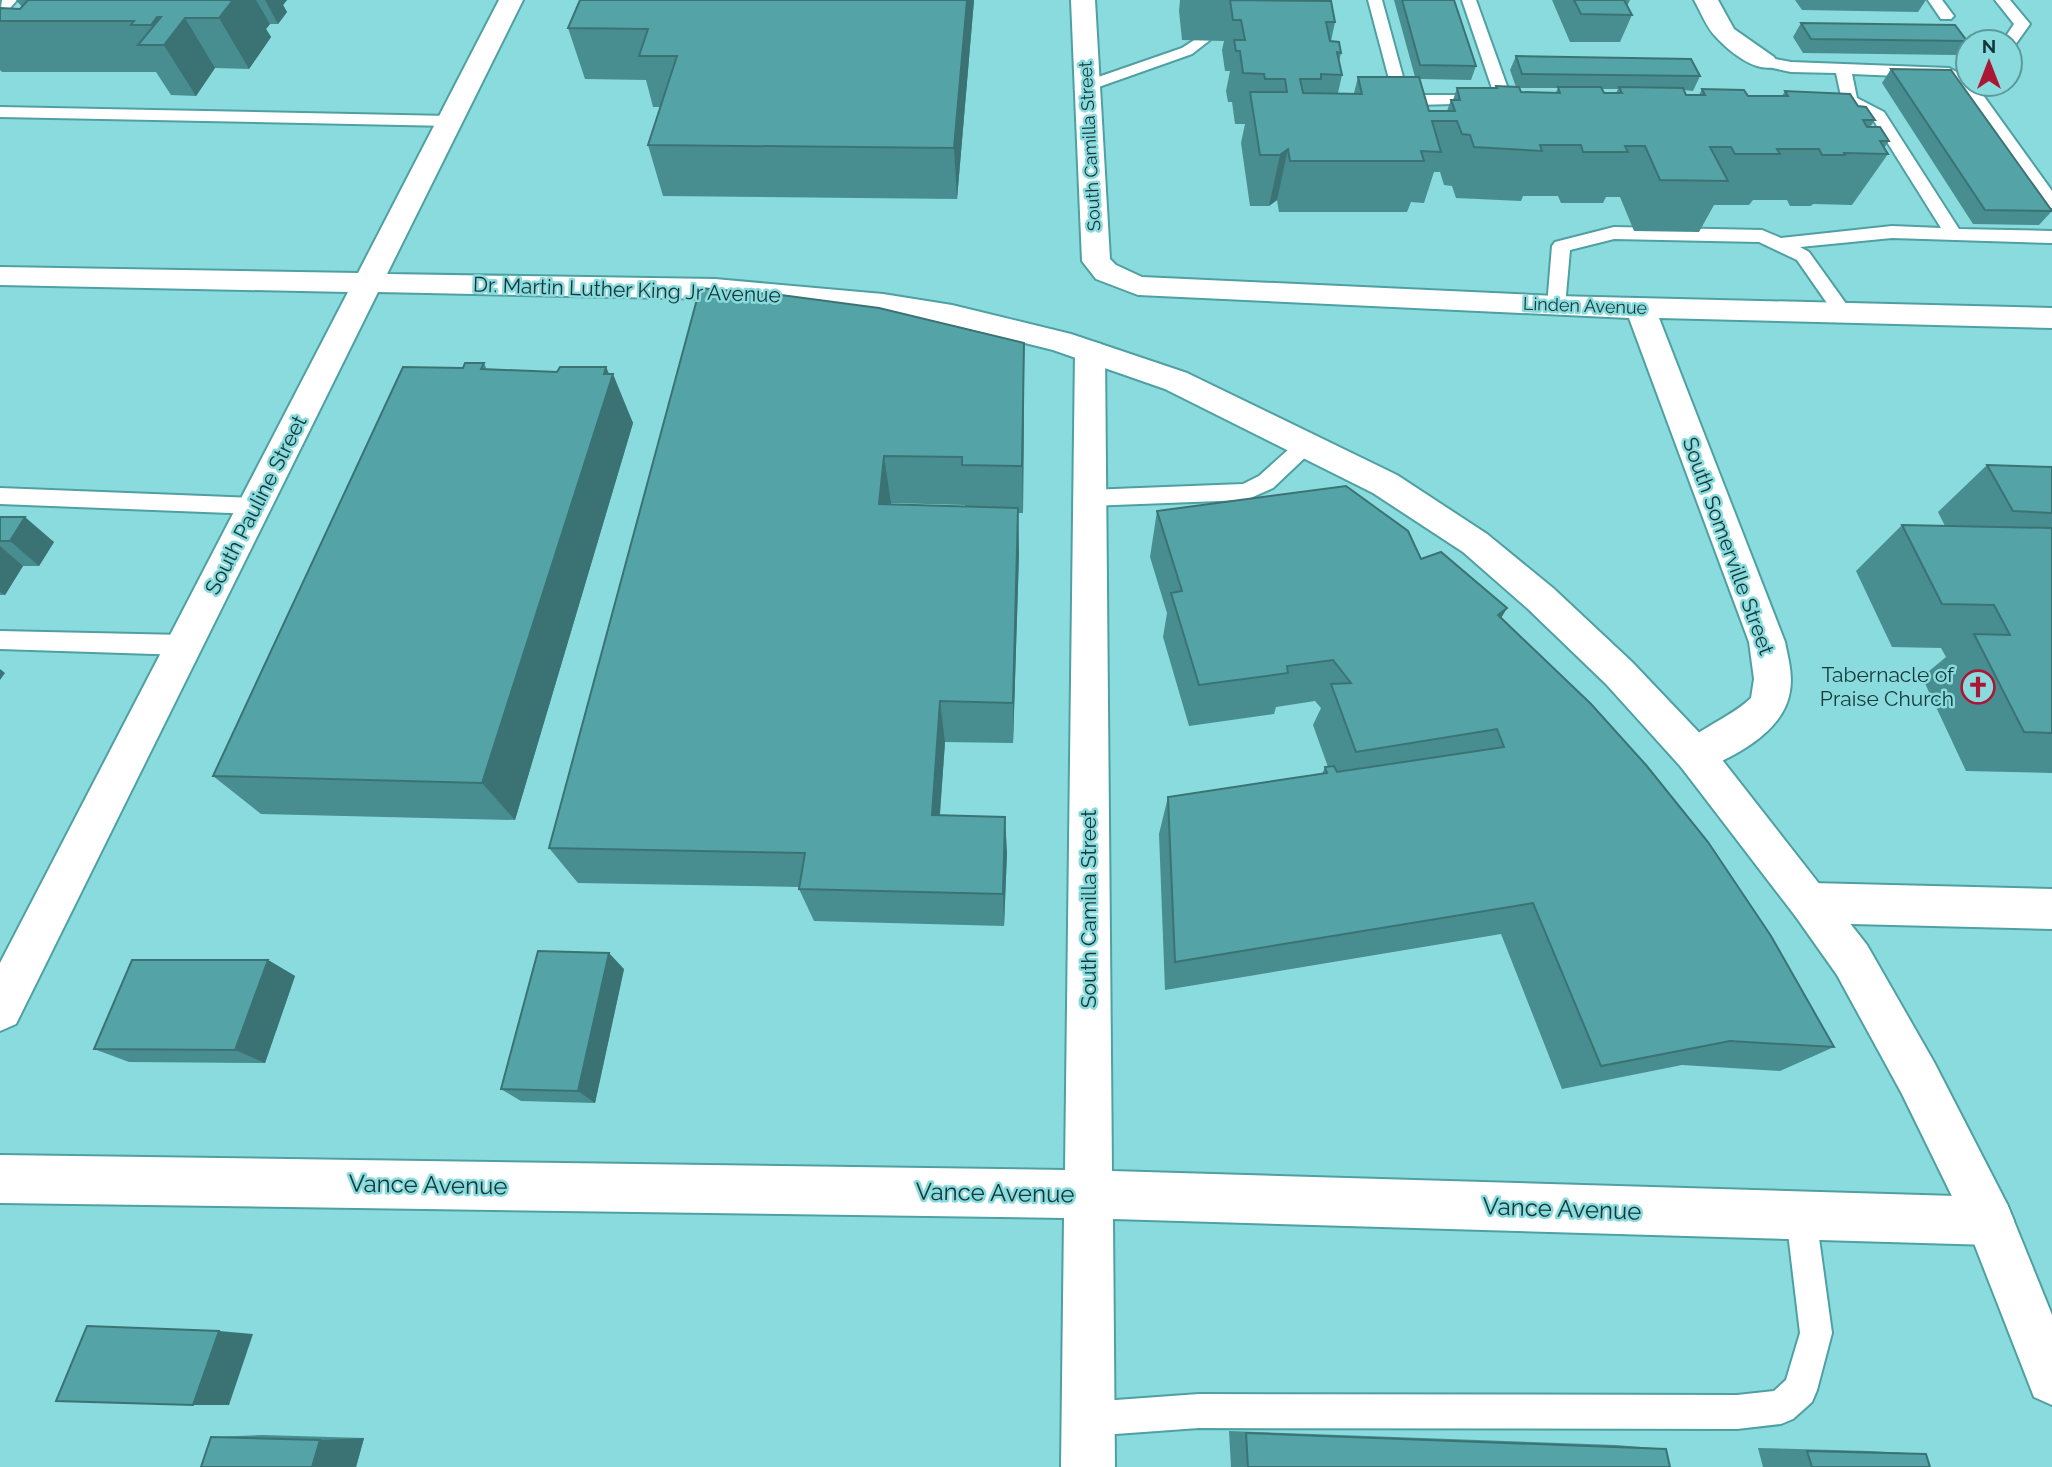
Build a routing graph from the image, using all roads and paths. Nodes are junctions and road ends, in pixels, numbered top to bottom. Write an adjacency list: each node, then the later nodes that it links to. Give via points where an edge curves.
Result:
1 (10, 0): 9 (lane)
2 (511, 0): 21 (street, South Pauline Street)
3 (1083, 0): 17 (street, South Camilla Street)
4 (1375, 0): 5 (lane, via 1399,91 1416,100 1510,100)
5 (1469, 0)
6 (1706, 0): 13 (street, via 1725,33)
7 (1935, 0): 10 (lane)
8 (2002, 0): 11 (lane, via 2022,24)
9 (0, 11)
10 (1946, 16)
11 (2019, 28)
12 (1202, 40): 17 (lane, via 1187,51)
13 (1765, 62): 14 (lane)
14 (1843, 69): 16 (lane); 18 (lane)
15 (1954, 72): 16 (lane)
16 (1949, 74): 22 (lane, via 1966,83)
17 (1087, 86): 27 (street, South Camilla Street, via 1096,261)
18 (1850, 100): 19 (lane); 23 (lane, via 1878,115)
19 (1813, 103)
20 (0, 112): 21 (lane)
21 (450, 121): 28 (street, South Pauline Street)
22 (2052, 203)
23 (1954, 234): 24 (lane); 25 (lane, via 1892,232)
24 (2052, 237)
25 (1779, 244): 29 (lane, via 1762,236 1614,233 1561,246); 31 (lane, via 1803,256)
26 (0, 276): 28 (street, Dr. Martin Luther King Jr Avenue)
27 (1119, 279): 29 (street, Linden Avenue, via 1164,289)
28 (368, 284): 33 (street, Dr. Martin Luther King Jr Avenue, via 715,289 870,303 952,315); 37 (street, South Pauline Street)
29 (1556, 306): 30 (street, Linden Avenue)
30 (1640, 307): 31 (street, Linden Avenue); 40 (street, South Somerville Street, via 1767,642 1773,677 1769,703 1751,722)
31 (1843, 312): 32 (street, Linden Avenue)
32 (2052, 318)
33 (1090, 351): 34 (street, Dr. Martin Luther King Jr Avenue, via 1176,381); 36 (street, South Camilla Street)
34 (1306, 445): 36 (lane, via 1266,482 1246,492); 40 (street, Dr. Martin Luther King Jr Avenue, via 1385,484 1475,543 1619,673)
35 (0, 496): 37 (lane)
36 (1088, 498): 45 (street, South Camilla Street)
37 (255, 506): 39 (street, South Pauline Street)
38 (0, 640): 39 (lane)
39 (184, 645): 43 (street, South Pauline Street)
40 (1695, 755): 41 (street, Dr. Martin Luther King Jr Avenue)
41 (1811, 903): 42 (street); 47 (street, Dr. Martin Luther King Jr Avenue, via 1852,960)
42 (2052, 909)
43 (0, 1009)
44 (0, 1179): 45 (street, Vance Avenue)
45 (1090, 1195): 46 (street, Vance Avenue); 49 (street, South Camilla Street)
46 (1801, 1216): 47 (street, Vance Avenue); 49 (lane, via 1816,1333 1800,1390 1781,1407 1737,1412 1199,1411)
47 (1990, 1221): 48 (street, Dr. Martin Luther King Jr Avenue)
48 (2052, 1379)
49 (1088, 1419): 50 (street, South Camilla Street)
50 (1088, 1467)

